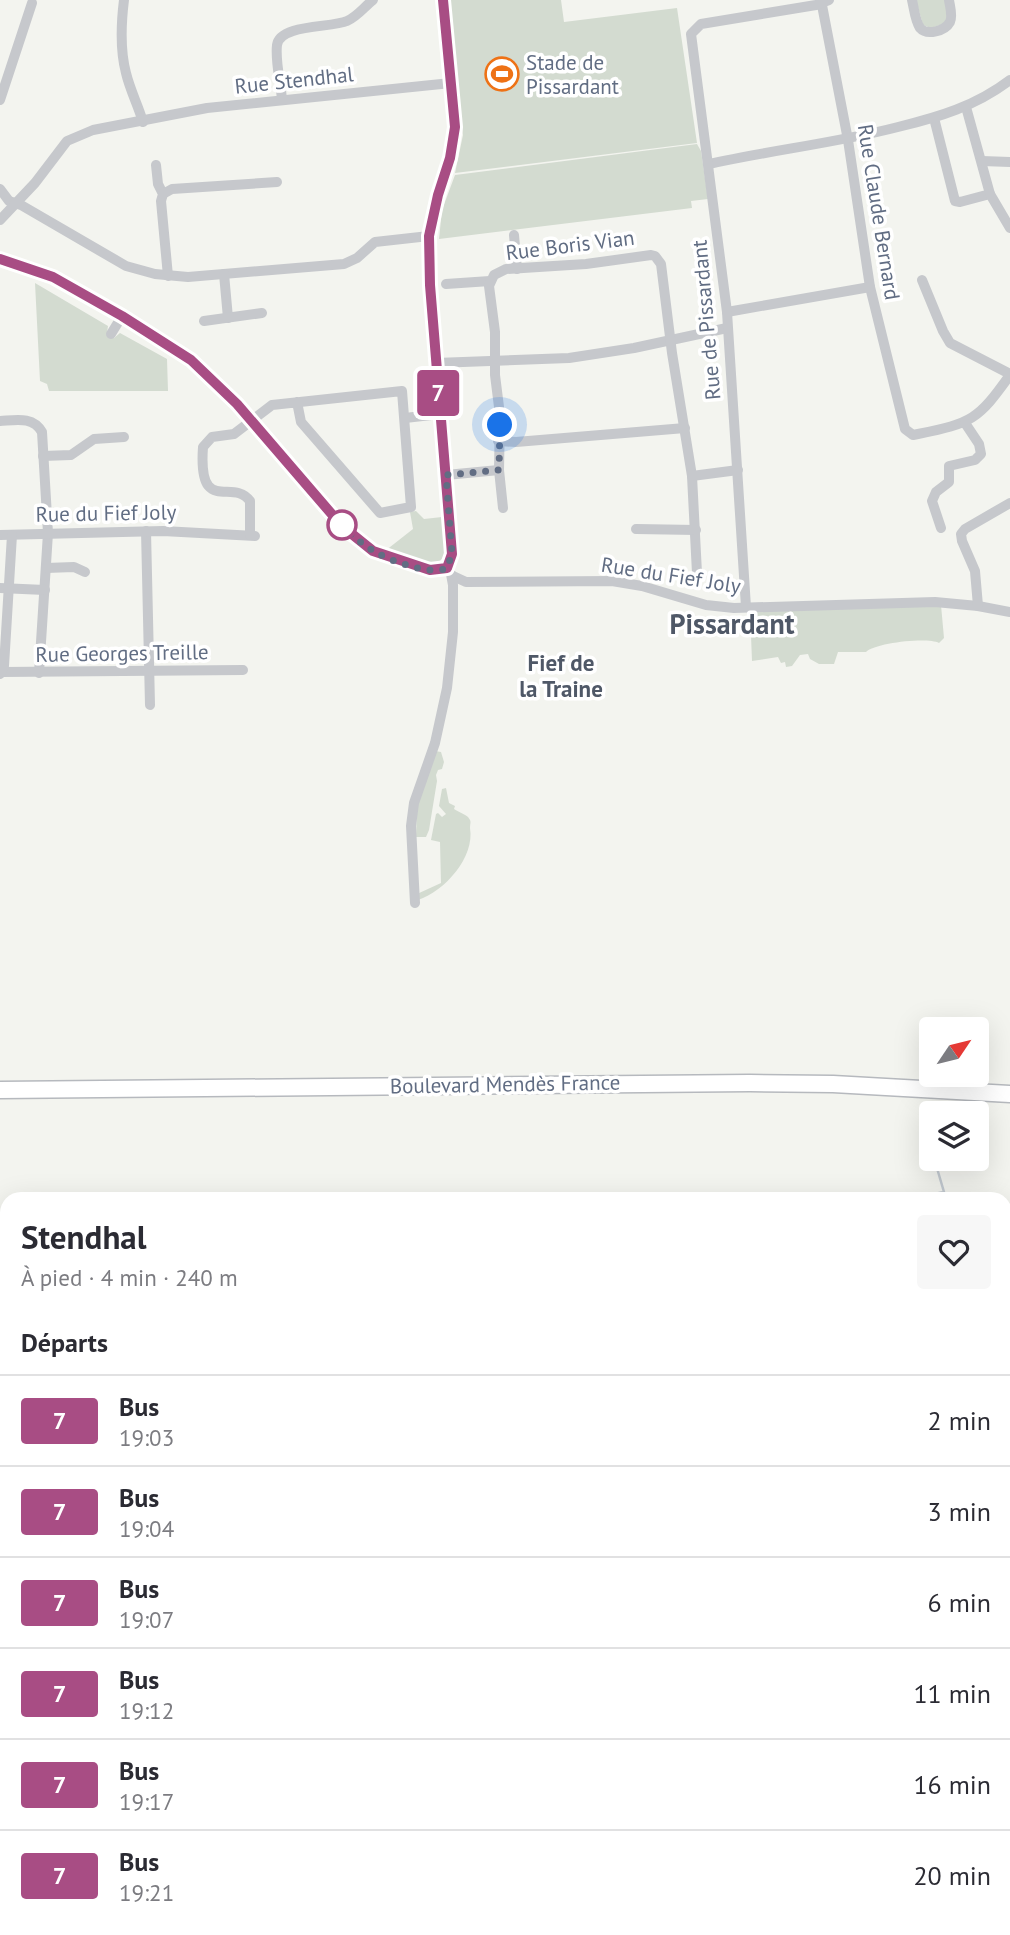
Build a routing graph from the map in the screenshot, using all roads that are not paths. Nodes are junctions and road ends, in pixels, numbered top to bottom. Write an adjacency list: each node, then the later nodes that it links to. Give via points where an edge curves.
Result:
1 (124, 0): 14 (street, via 123,57)
2 (373, 0): 11 (street, via 343,22 281,36 277,46)
3 (443, 0): 9 (street)
4 (912, 0): 5 (street, via 918,24 929,32 949,24)
5 (949, 0)
6 (823, 1): 15 (street, Rue Claude Bernard); 18 (street, Rue de Pissardant, via 701,24 693,30)
7 (32, 3): 10 (street)
8 (1010, 80): 12 (street)
9 (451, 83): 11 (street, Rue Stendhal); 28 (street, via 453,144)
10 (0, 100)
11 (282, 100): 14 (street, Rue Stendhal, via 207,108)
12 (967, 107): 13 (street); 16 (street)
13 (934, 118): 15 (street); 23 (street, via 955,201)
14 (143, 122): 24 (street, Rue Stendhal, via 74,136)
15 (849, 140): 18 (street); 36 (street, Rue Claude Bernard)
16 (982, 161): 17 (street); 23 (street)
17 (1010, 162)
18 (709, 163): 37 (street, Rue de Pissardant)
19 (156, 165): 22 (street)
20 (277, 182): 22 (street, via 173,189)
21 (0, 189): 24 (street)
22 (163, 194): 32 (street)
23 (990, 194): 26 (street)
24 (16, 203): 25 (street, Rue Stendhal); 32 (street, via 125,266)
25 (0, 220)
26 (1010, 228)
27 (514, 235): 30 (street)
28 (429, 236): 31 (street, via 375,242 344,264); 46 (street)
29 (0, 259): 39 (street, Rue du Fief Joly, via 45,273)
30 (517, 269): 34 (street, Rue Boris Vian, via 500,271); 44 (street, Rue Boris Vian, via 655,256 661,264)
31 (224, 274): 32 (street); 40 (street)
32 (168, 276)
33 (922, 280): 47 (street, via 950,343)
34 (491, 281): 35 (street, Rue Boris Vian); 45 (street, Rue Boris Vian)
35 (446, 284)
36 (870, 288): 37 (street); 53 (street, Rue Claude Bernard, via 905,429 913,435)
37 (727, 312): 42 (street, Rue de Pissardant)
38 (262, 313): 40 (street)
39 (122, 316): 43 (street); 51 (street, Rue du Fief Joly, via 191,360)
40 (228, 318): 41 (street)
41 (204, 321)
42 (727, 328): 44 (street); 59 (street, Rue de Pissardant)
43 (111, 334)
44 (670, 340): 45 (street, via 569,358); 54 (street)
45 (495, 361): 46 (street); 56 (street, Rue Boris Vian)
46 (436, 363): 49 (street)
47 (1010, 375): 53 (street)
48 (297, 402): 50 (street, via 402,391); 50 (street, via 300,422 380,513 411,507); 51 (street, via 272,405)
49 (440, 414): 50 (street); 60 (street)
50 (405, 418)
51 (251, 420): 67 (street, Rue du Fief Joly, via 234,434 212,437 205,444 203,477 221,493 241,493 250,500 253,535); 73 (street, Rue du Fief Joly, via 362,543 384,557)
52 (0, 421): 57 (street, via 35,423 41,432)
53 (965, 423): 64 (street, via 981,454 975,460 949,466 949,482 932,501)
54 (685, 428): 56 (street); 61 (street)
55 (124, 437): 57 (street, via 94,439 71,455)
56 (498, 442): 58 (street, Rue Boris Vian)
57 (43, 456): 68 (street)
58 (499, 470): 60 (street); 63 (street, Rue Boris Vian)
59 (738, 470): 61 (street); 78 (street, Rue de Pissardant)
60 (446, 475): 73 (street)
61 (692, 475): 66 (street)
62 (1010, 503): 77 (street, via 961,534 975,571)
63 (503, 508)
64 (941, 528)
65 (636, 529): 66 (street)
66 (696, 530): 74 (street)
67 (146, 531): 68 (street, Rue du Fief Joly); 83 (street)
68 (48, 533): 70 (street, Rue du Fief Joly); 71 (street)
69 (0, 535): 70 (street, Rue du Fief Joly)
70 (12, 535): 75 (street)
71 (46, 568): 72 (street, via 74,567); 76 (street)
72 (85, 572)
73 (450, 572): 78 (street, Rue du Fief Joly, via 466,582 612,581 706,605); 85 (street, via 453,632 447,688 411,826)
74 (697, 573)
75 (4, 588): 76 (street); 81 (street)
76 (45, 590): 82 (street)
77 (978, 606): 78 (street, Rue du Fief Joly, via 934,602); 79 (street, Rue du Fief Joly)
78 (746, 607)
79 (1010, 612)
80 (243, 670): 83 (street, Rue Georges Treille)
81 (1, 673): 82 (street, Rue Georges Treille)
82 (39, 673): 83 (street, Rue Georges Treille)
83 (149, 673): 84 (street)
84 (150, 705)
85 (415, 903)
86 (0, 1088): 87 (main road, Boulevard Mendès France, via 666,1077); 88 (main road, Boulevard Mendès France, via 750,1083)
87 (1010, 1088)
88 (1010, 1094)

